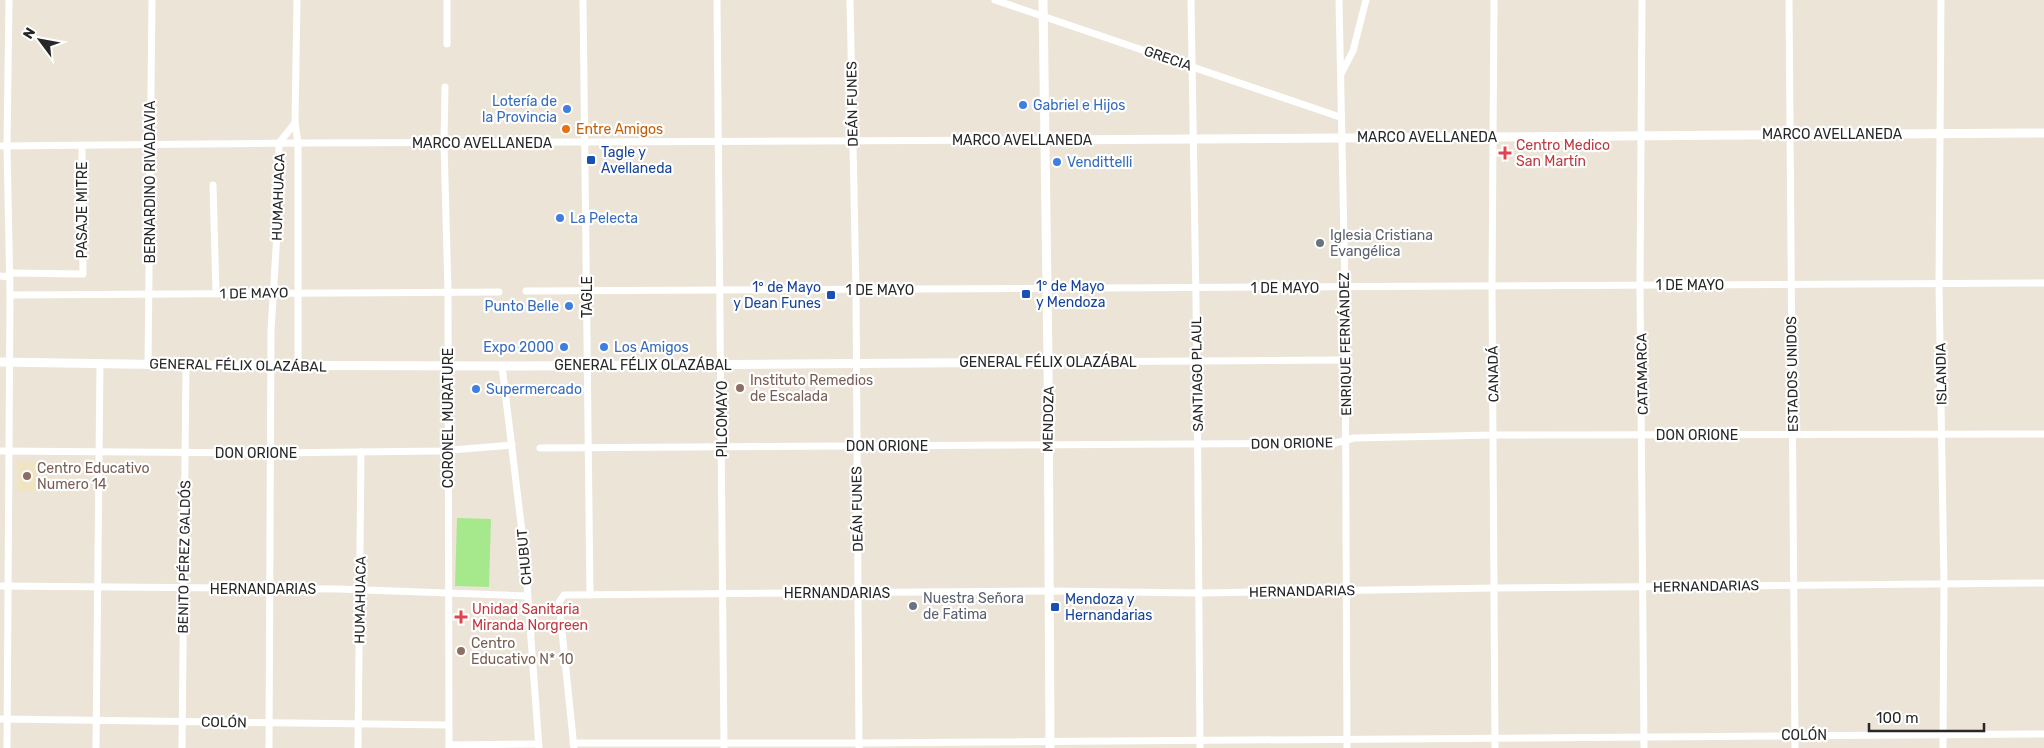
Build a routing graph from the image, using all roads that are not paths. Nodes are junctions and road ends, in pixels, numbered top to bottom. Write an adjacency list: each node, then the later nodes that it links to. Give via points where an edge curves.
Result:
1 (9, 0): 39 (street)
2 (152, 0): 38 (street, BERNARDINO RIVADAVIA)
3 (297, 0): 23 (street, HUMAHUACA)
4 (447, 0): 18 (street)
5 (582, 0): 37 (street, TAGLE)
6 (717, 0): 33 (street, PILCOMAYO)
7 (850, 0): 31 (street, DEÁN FUNES)
8 (995, 0): 17 (street, GRECIA)
9 (1043, 0): 17 (street, MENDOZA)
10 (1191, 0): 19 (street, SANTIAGO PLAUL)
11 (1339, 0): 20 (street, ENRIQUE FERNÁNDEZ)
12 (1366, 0): 20 (street, via 1353,51)
13 (1494, 0): 27 (street, CANADÁ)
14 (1642, 0): 28 (street, CATAMARCA)
15 (1789, 0): 25 (street, ESTADOS UNIDOS)
16 (1941, 0): 26 (street, ISLANDIA)
17 (1043, 15): 19 (street, GRECIA); 32 (street, MENDOZA)
18 (447, 44)
19 (1192, 66): 22 (street, GRECIA); 30 (street, SANTIAGO PLAUL)
20 (1340, 77): 22 (street, ENRIQUE FERNÁNDEZ)
21 (445, 87): 36 (street, CORONEL MURATURE)
22 (1340, 118): 29 (street, ENRIQUE FERNÁNDEZ)
23 (295, 123): 34 (street, HUMAHUACA); 35 (street, HUMAHUACA)
24 (2044, 133): 26 (street, MARCO AVELLANEDA)
25 (1789, 134): 26 (street, MARCO AVELLANEDA); 28 (street, MARCO AVELLANEDA); 45 (street, ESTADOS UNIDOS)
26 (1941, 134): 46 (street, ISLANDIA)
27 (1493, 136): 28 (street, MARCO AVELLANEDA); 29 (street, MARCO AVELLANEDA); 48 (street, CANADÁ)
28 (1640, 136): 47 (street, CATAMARCA)
29 (1342, 137): 30 (street, MARCO AVELLANEDA); 50 (street, ENRIQUE FERNÁNDEZ)
30 (1194, 138): 32 (street, MARCO AVELLANEDA); 49 (street, SANTIAGO PLAUL)
31 (853, 140): 32 (street, MARCO AVELLANEDA); 33 (street, MARCO AVELLANEDA); 52 (street, DEÁN FUNES)
32 (1046, 140): 51 (street, MENDOZA)
33 (720, 141): 37 (street, MARCO AVELLANEDA); 54 (street, PILCOMAYO)
34 (279, 143): 35 (street, MARCO AVELLANEDA); 38 (street, MARCO AVELLANEDA); 62 (street, HUMAHUACA)
35 (298, 143): 36 (street, MARCO AVELLANEDA); 55 (street, HUMAHUACA)
36 (444, 143): 37 (street, MARCO AVELLANEDA); 56 (street, CORONEL MURATURE)
37 (585, 143): 58 (street, TAGLE)
38 (149, 145): 40 (street, MARCO AVELLANEDA); 59 (street, BERNARDINO RIVADAVIA)
39 (4, 146): 40 (street, MARCO AVELLANEDA); 42 (street)
40 (82, 146): 42 (street, PASAJE MITRE, via 83,274)
41 (213, 186): 60 (street)
42 (10, 275): 43 (street); 61 (street)
43 (0, 276)
44 (2044, 283): 46 (street, 1 DE MAYO)
45 (1791, 284): 46 (street, 1 DE MAYO); 47 (street, 1 DE MAYO); 79 (street, ESTADOS UNIDOS)
46 (1939, 284): 80 (street, ISLANDIA)
47 (1640, 285): 48 (street, 1 DE MAYO); 78 (street, CATAMARCA)
48 (1492, 286): 50 (street, 1 DE MAYO); 81 (street, CANADÁ)
49 (1196, 288): 50 (street, 1 DE MAYO); 51 (street, 1 DE MAYO); 66 (street, SANTIAGO PLAUL)
50 (1345, 288): 63 (street, ENRIQUE FERNÁNDEZ)
51 (1047, 289): 52 (street, 1 DE MAYO); 65 (street, MENDOZA)
52 (856, 290): 54 (street, 1 DE MAYO); 70 (street, DEÁN FUNES)
53 (526, 291): 58 (street, 1 DE MAYO)
54 (722, 291): 58 (street, 1 DE MAYO); 69 (street, PILCOMAYO)
55 (300, 292): 56 (street, 1 DE MAYO); 62 (street, 1 DE MAYO); 74 (street, HUMAHUACA)
56 (448, 292): 57 (street, 1 DE MAYO); 75 (street, CORONEL MURATURE)
57 (499, 292)
58 (587, 292): 72 (street, TAGLE)
59 (149, 293): 60 (street, 1 DE MAYO); 61 (street, 1 DE MAYO); 68 (street, BERNARDINO RIVADAVIA)
60 (216, 293): 62 (street, 1 DE MAYO)
61 (10, 294): 64 (street)
62 (273, 294): 73 (street, HUMAHUACA)
63 (1345, 360): 66 (street, GENERAL FÉLIX OLAZÁBAL); 82 (street, ENRIQUE FERNÁNDEZ)
64 (5, 362): 67 (street, GENERAL FÉLIX OLAZÁBAL); 92 (street)
65 (1048, 362): 66 (street, GENERAL FÉLIX OLAZÁBAL); 70 (street, GENERAL FÉLIX OLAZÁBAL); 87 (street, MENDOZA)
66 (1197, 362): 83 (street, SANTIAGO PLAUL)
67 (100, 363): 68 (street, GENERAL FÉLIX OLAZÁBAL); 93 (street)
68 (148, 364): 71 (street, GENERAL FÉLIX OLAZÁBAL)
69 (722, 364): 70 (street, GENERAL FÉLIX OLAZÁBAL); 72 (street, GENERAL FÉLIX OLAZÁBAL); 85 (street, PILCOMAYO)
70 (857, 364): 86 (street, DEÁN FUNES)
71 (186, 365): 73 (street, GENERAL FÉLIX OLAZÁBAL); 94 (street, BENITO PÉREZ GALDÓS)
72 (587, 365): 76 (street, GENERAL FÉLIX OLAZÁBAL); 88 (street, TAGLE)
73 (271, 366): 74 (street, GENERAL FÉLIX OLAZÁBAL); 96 (street)
74 (298, 366): 75 (street, GENERAL FÉLIX OLAZÁBAL)
75 (448, 366): 76 (street, GENERAL FÉLIX OLAZÁBAL); 90 (street, CORONEL MURATURE)
76 (502, 366): 84 (street, CHUBUT)
77 (2044, 434): 80 (street, DON ORIONE)
78 (1643, 435): 79 (street, DON ORIONE); 81 (street, DON ORIONE); 102 (street, CATAMARCA)
79 (1792, 435): 80 (street, DON ORIONE); 99 (street, ESTADOS UNIDOS)
80 (1942, 435): 97 (street, ISLANDIA)
81 (1494, 436): 82 (street, DON ORIONE, via 1354,438); 104 (street, CANADÁ)
82 (1346, 441): 83 (street, DON ORIONE); 108 (street, ENRIQUE FERNÁNDEZ)
83 (1198, 444): 87 (street, DON ORIONE); 111 (street, SANTIAGO PLAUL)
84 (512, 445): 90 (street, DON ORIONE); 114 (street, CHUBUT)
85 (722, 445): 86 (street, DON ORIONE); 88 (street, DON ORIONE); 112 (street, PILCOMAYO)
86 (857, 446): 87 (street, DON ORIONE); 110 (street, DEÁN FUNES)
87 (1047, 446): 107 (street, MENDOZA)
88 (588, 447): 89 (street, DON ORIONE); 113 (street, TAGLE)
89 (540, 448)
90 (448, 449): 95 (street, DON ORIONE); 109 (street, CORONEL MURATURE)
91 (0, 451): 92 (street, DON ORIONE)
92 (10, 451): 93 (street, DON ORIONE); 100 (street)
93 (98, 452): 94 (street, DON ORIONE); 101 (street)
94 (186, 452): 96 (street, DON ORIONE); 103 (street, BENITO PÉREZ GALDÓS)
95 (361, 452): 96 (street, DON ORIONE); 106 (street, HUMAHUACA)
96 (271, 453): 105 (street)
97 (1944, 583): 98 (street, HERNANDARIAS); 99 (street, HERNANDARIAS); 123 (street, ISLANDIA)
98 (2044, 583)
99 (1794, 585): 102 (street, HERNANDARIAS); 122 (street, ESTADOS UNIDOS)
100 (4, 586): 101 (street, HERNANDARIAS); 115 (street)
101 (96, 587): 103 (street, HERNANDARIAS); 116 (street)
102 (1644, 587): 104 (street, HERNANDARIAS); 124 (street, CATAMARCA)
103 (183, 588): 105 (street, HERNANDARIAS); 117 (street, BENITO PÉREZ GALDÓS)
104 (1495, 588): 108 (street, HERNANDARIAS); 125 (street, CANADÁ)
105 (269, 590): 106 (street, HERNANDARIAS); 118 (street)
106 (360, 590): 109 (street, HERNANDARIAS); 119 (street, HUMAHUACA)
107 (1049, 591): 110 (street, HERNANDARIAS); 111 (street, HERNANDARIAS); 127 (street, MENDOZA)
108 (1348, 591): 111 (street, HERNANDARIAS); 128 (street, ENRIQUE FERNÁNDEZ)
109 (447, 593): 114 (street, HERNANDARIAS); 120 (street, CORONEL MURATURE)
110 (858, 593): 112 (street, HERNANDARIAS); 132 (street, DEÁN FUNES)
111 (1199, 593): 126 (street, SANTIAGO PLAUL)
112 (724, 594): 113 (street, HERNANDARIAS); 131 (street, PILCOMAYO)
113 (590, 595): 129 (street, HERNANDARIAS, via 564,595 560,598)
114 (527, 596): 130 (street, CHUBUT)
115 (4, 719): 116 (street, COLÓN); 134 (street)
116 (96, 721): 117 (street, COLÓN); 135 (street)
117 (182, 722): 118 (street, COLÓN); 136 (street, BENITO PÉREZ GALDÓS)
118 (269, 723): 119 (street, COLÓN); 137 (street)
119 (358, 724): 120 (street, COLÓN); 138 (street, HUMAHUACA)
120 (448, 725): 133 (street, CORONEL MURATURE)
121 (2044, 734): 123 (street, COLÓN)
122 (1795, 735): 123 (street, COLÓN); 124 (street, COLÓN); 142 (street, ESTADOS UNIDOS)
123 (1944, 735): 143 (street, ISLANDIA)
124 (1644, 737): 125 (street, COLÓN); 141 (street, CATAMARCA)
125 (1495, 738): 128 (street, COLÓN); 140 (street, CANADÁ)
126 (1200, 740): 127 (street, COLÓN); 128 (street, COLÓN); 139 (street, SANTIAGO PLAUL)
127 (1050, 744): 132 (street, COLÓN)
128 (1347, 744)
129 (574, 745): 131 (street, COLÓN)
130 (538, 746): 133 (street)
131 (724, 746): 132 (street, COLÓN)
132 (859, 746)
133 (449, 747)
134 (7, 748)
135 (96, 748)
136 (182, 748)
137 (269, 748)
138 (358, 748)
139 (1200, 748)
140 (1495, 748)
141 (1644, 748)
142 (1795, 748)
143 (1944, 748)

